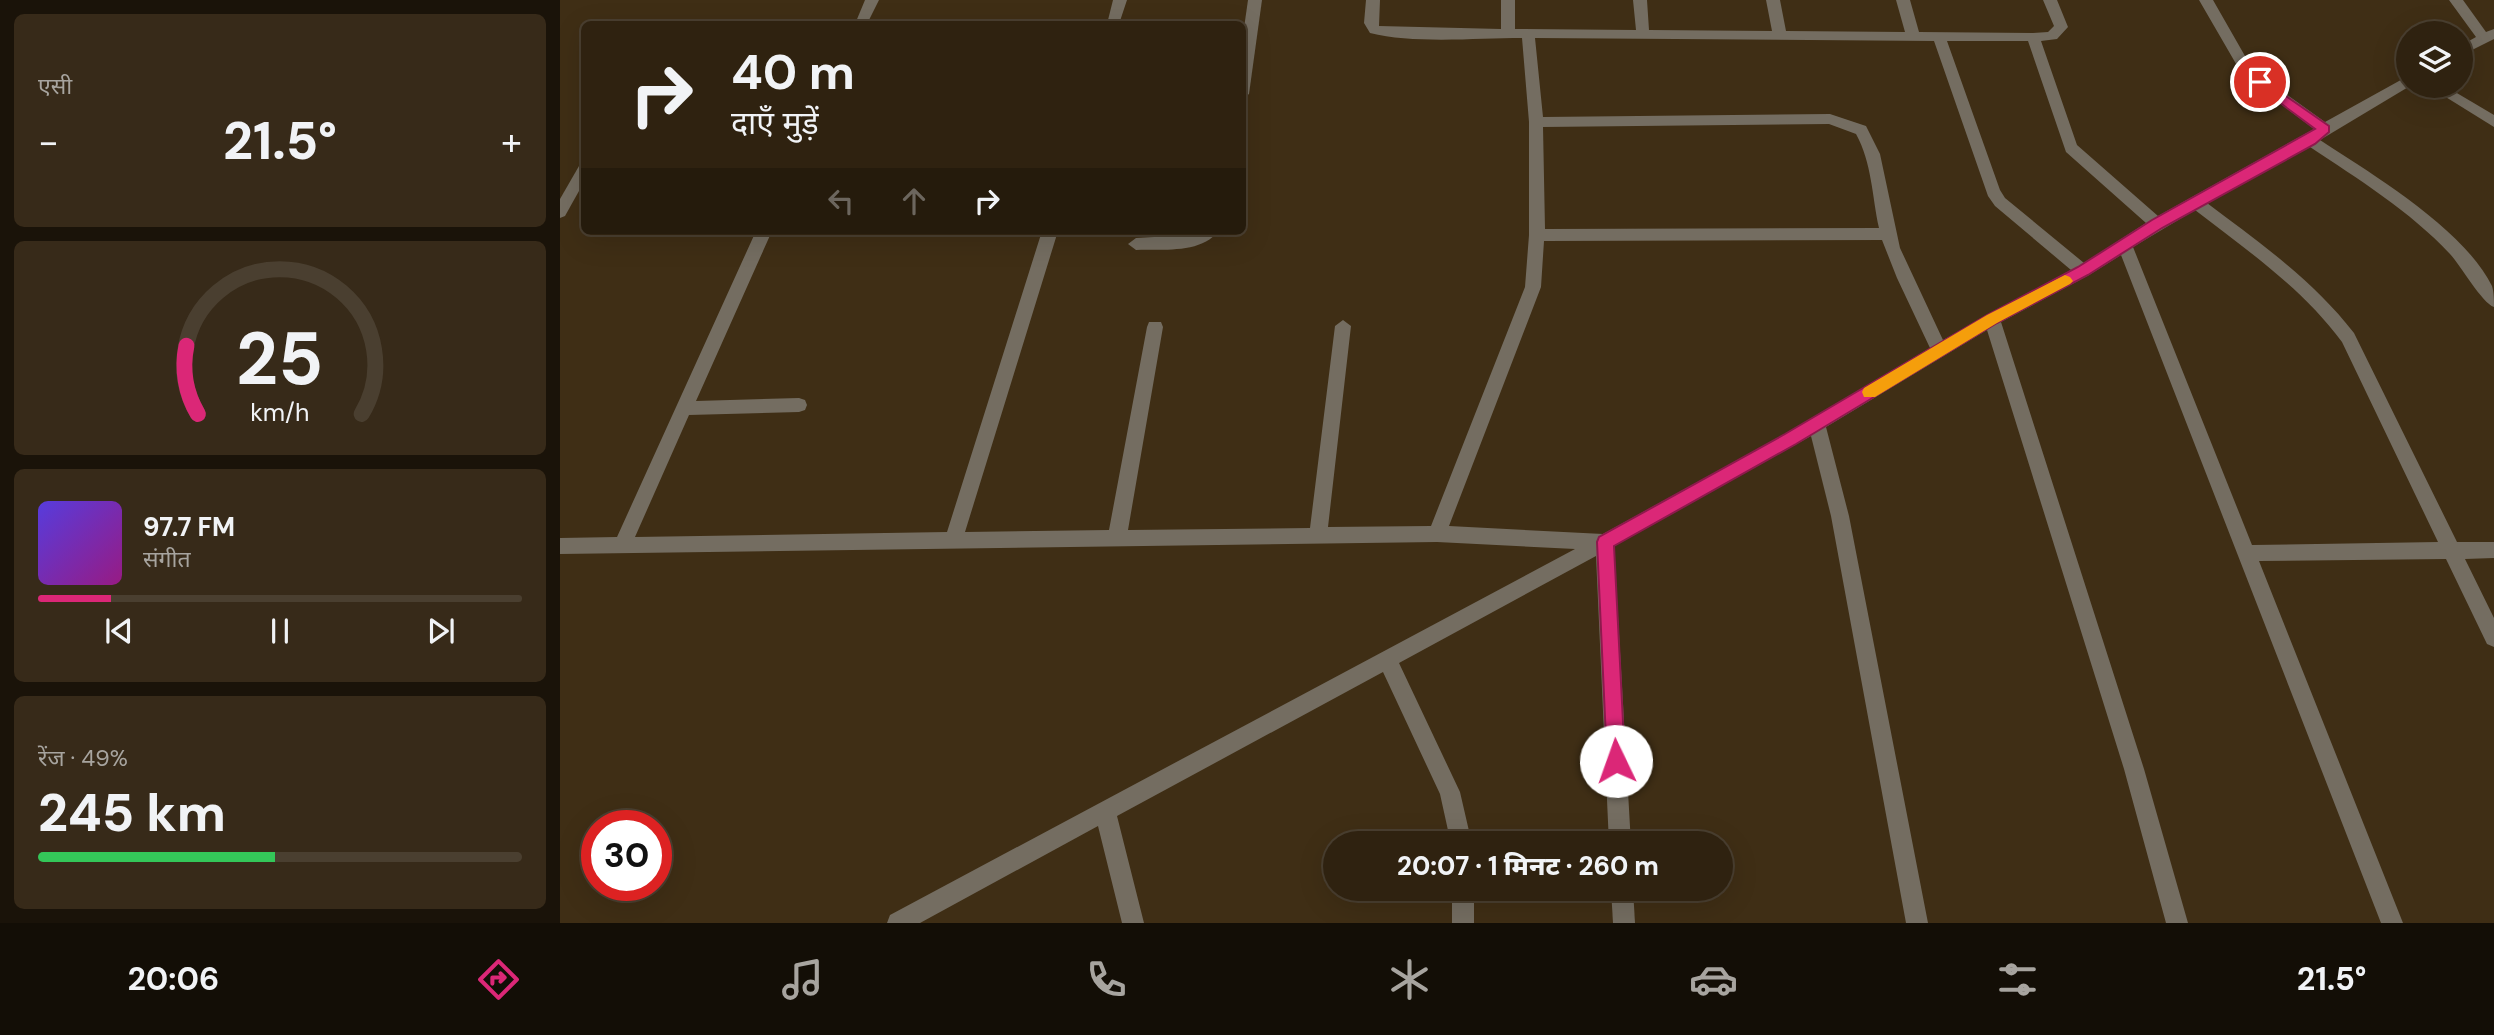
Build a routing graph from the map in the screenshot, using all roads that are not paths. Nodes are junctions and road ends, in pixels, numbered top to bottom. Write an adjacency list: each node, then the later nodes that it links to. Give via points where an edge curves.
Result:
1 (872, 0): 12 (street)
2 (1120, 0): 13 (street)
3 (1255, 0): 23 (street)
4 (1373, 0): 14 (street, via 1371,23 1376,30)
5 (1508, 0): 14 (street)
6 (1640, 0): 16 (street)
7 (1773, 0): 17 (street)
8 (1903, 0): 18 (street)
9 (2050, 0): 21 (street, via 2061,27 2052,36)
10 (2206, 0): 28 (street, via 2244,66)
11 (2456, 0): 19 (street)
12 (862, 21)
13 (1113, 21)
14 (1508, 34): 15 (street)
15 (1528, 34): 16 (street); 26 (street)
16 (1643, 35): 17 (street)
17 (1780, 36): 18 (street)
18 (1913, 36): 20 (street)
19 (2489, 36): 22 (street)
20 (1939, 37): 21 (street); 41 (street, via 1993,192)
21 (2033, 37): 33 (street, via 2071,148)
22 (2473, 45)
23 (1246, 65)
24 (2396, 88): 28 (street)
25 (2455, 98): 27 (street)
26 (1536, 122): 34 (street, via 1830,119 1850,124 1861,130 1872,151); 38 (street)
27 (2494, 122)
28 (2317, 135): 31 (street); 42 (street, via 2447,239)
29 (581, 173): 30 (street)
30 (567, 187): 32 (street)
31 (2195, 202): 33 (street); 59 (street, via 2307,289 2333,316 2348,338)
32 (560, 212)
33 (2157, 224): 40 (street)
34 (1888, 234): 38 (street); 46 (street)
35 (762, 235): 48 (street)
36 (1049, 235): 53 (street)
37 (1203, 235): 39 (street, via 1193,241)
38 (1537, 235): 50 (street, via 1533,287)
39 (1136, 243)
40 (2125, 246): 41 (street); 58 (street)
41 (2083, 271): 43 (street)
42 (2494, 301)
43 (1992, 319): 46 (street); 72 (street, via 2134,769)
44 (1343, 326): 51 (street)
45 (1155, 327): 52 (street)
46 (1940, 351): 49 (street)
47 (799, 405): 48 (street)
48 (684, 408): 55 (street)
49 (1817, 423): 54 (street); 71 (street, via 1840,516)
50 (1437, 534): 51 (street); 54 (street)
51 (1318, 536): 52 (street)
52 (1117, 538): 53 (street)
53 (953, 541): 55 (street)
54 (1605, 542): 61 (street); 64 (street)
55 (622, 545): 56 (street)
56 (560, 546)
57 (2494, 550): 59 (street)
58 (2245, 552): 59 (street); 73 (street)
59 (2451, 553): 60 (street)
60 (2494, 638)
61 (1387, 659): 62 (street); 63 (street, via 1450,792)
62 (1105, 812): 67 (street); 68 (street)
63 (1459, 831)
64 (1619, 831)
65 (1463, 901): 69 (street)
66 (1623, 901): 70 (street)
67 (898, 923)
68 (1133, 923)
69 (1463, 923)
70 (1624, 923)
71 (1917, 923)
72 (2177, 923)
73 (2392, 923)

